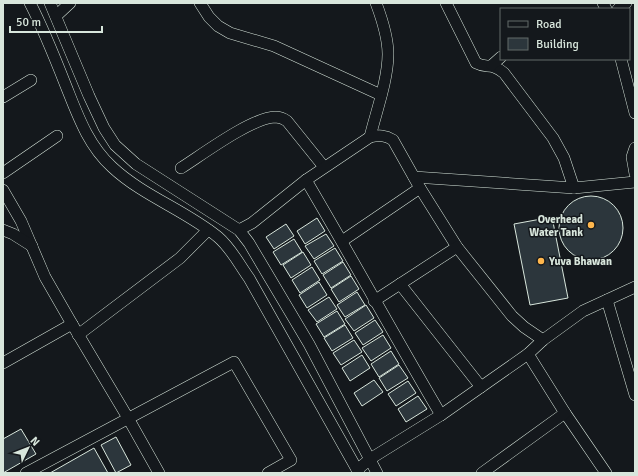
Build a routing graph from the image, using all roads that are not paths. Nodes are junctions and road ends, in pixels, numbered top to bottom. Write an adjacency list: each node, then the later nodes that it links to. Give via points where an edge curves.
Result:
1 (30, 3): 29 (street, via 42,26 84,130 96,151 136,187)
2 (50, 3): 7 (street)
3 (70, 3): 7 (street)
4 (199, 3): 12 (street, via 209,18 230,33 274,46)
5 (376, 3): 12 (street, via 387,37 388,54)
6 (446, 3): 10 (street, via 476,63)
7 (56, 16): 30 (street, via 89,96 115,145 136,164)
8 (500, 58): 10 (street)
9 (621, 60): 14 (street)
10 (492, 65): 26 (street, via 504,73 553,138 564,158)
11 (31, 80): 13 (street)
12 (381, 95): 16 (street)
13 (3, 97)
14 (635, 113)
15 (57, 136): 20 (street)
16 (370, 136): 18 (street); 22 (street, via 387,136 394,140)
17 (635, 148): 21 (street, via 632,157)
18 (324, 167): 19 (street, via 287,121 276,117 251,125); 23 (street)
19 (181, 168)
20 (3, 173)
21 (635, 174)
22 (414, 177): 25 (street); 26 (street)
23 (306, 180): 30 (street, via 252,223); 31 (street)
24 (635, 182): 26 (street)
25 (420, 188): 31 (street); 33 (street)
26 (574, 188)
27 (3, 190): 32 (street)
28 (3, 230): 32 (street)
29 (208, 230): 39 (street, via 180,258); 51 (street, via 230,250 249,278)
30 (239, 230): 48 (street, via 309,344)
31 (342, 241): 37 (street)
32 (32, 246): 38 (street, via 45,277)
33 (457, 248): 34 (street); 40 (street, via 512,316)
34 (400, 284): 37 (street); 43 (street)
35 (635, 287): 36 (street)
36 (607, 300): 40 (street, via 584,311); 44 (street)
37 (374, 301): 46 (street)
38 (72, 324): 39 (street); 42 (street)
39 (78, 335): 47 (street)
40 (543, 340): 41 (street)
41 (528, 354): 43 (street); 45 (street)
42 (3, 363)
43 (481, 387): 46 (street)
44 (635, 395)
45 (565, 412): 49 (street); 55 (street)
46 (440, 415): 48 (street)
47 (128, 418): 50 (street); 52 (street); 53 (street, via 234,362 292,460)
48 (370, 459): 51 (street); 54 (street)
49 (600, 471)
50 (155, 472)
51 (358, 472)
52 (26, 473)
53 (268, 473)
54 (377, 473)
55 (482, 473)

